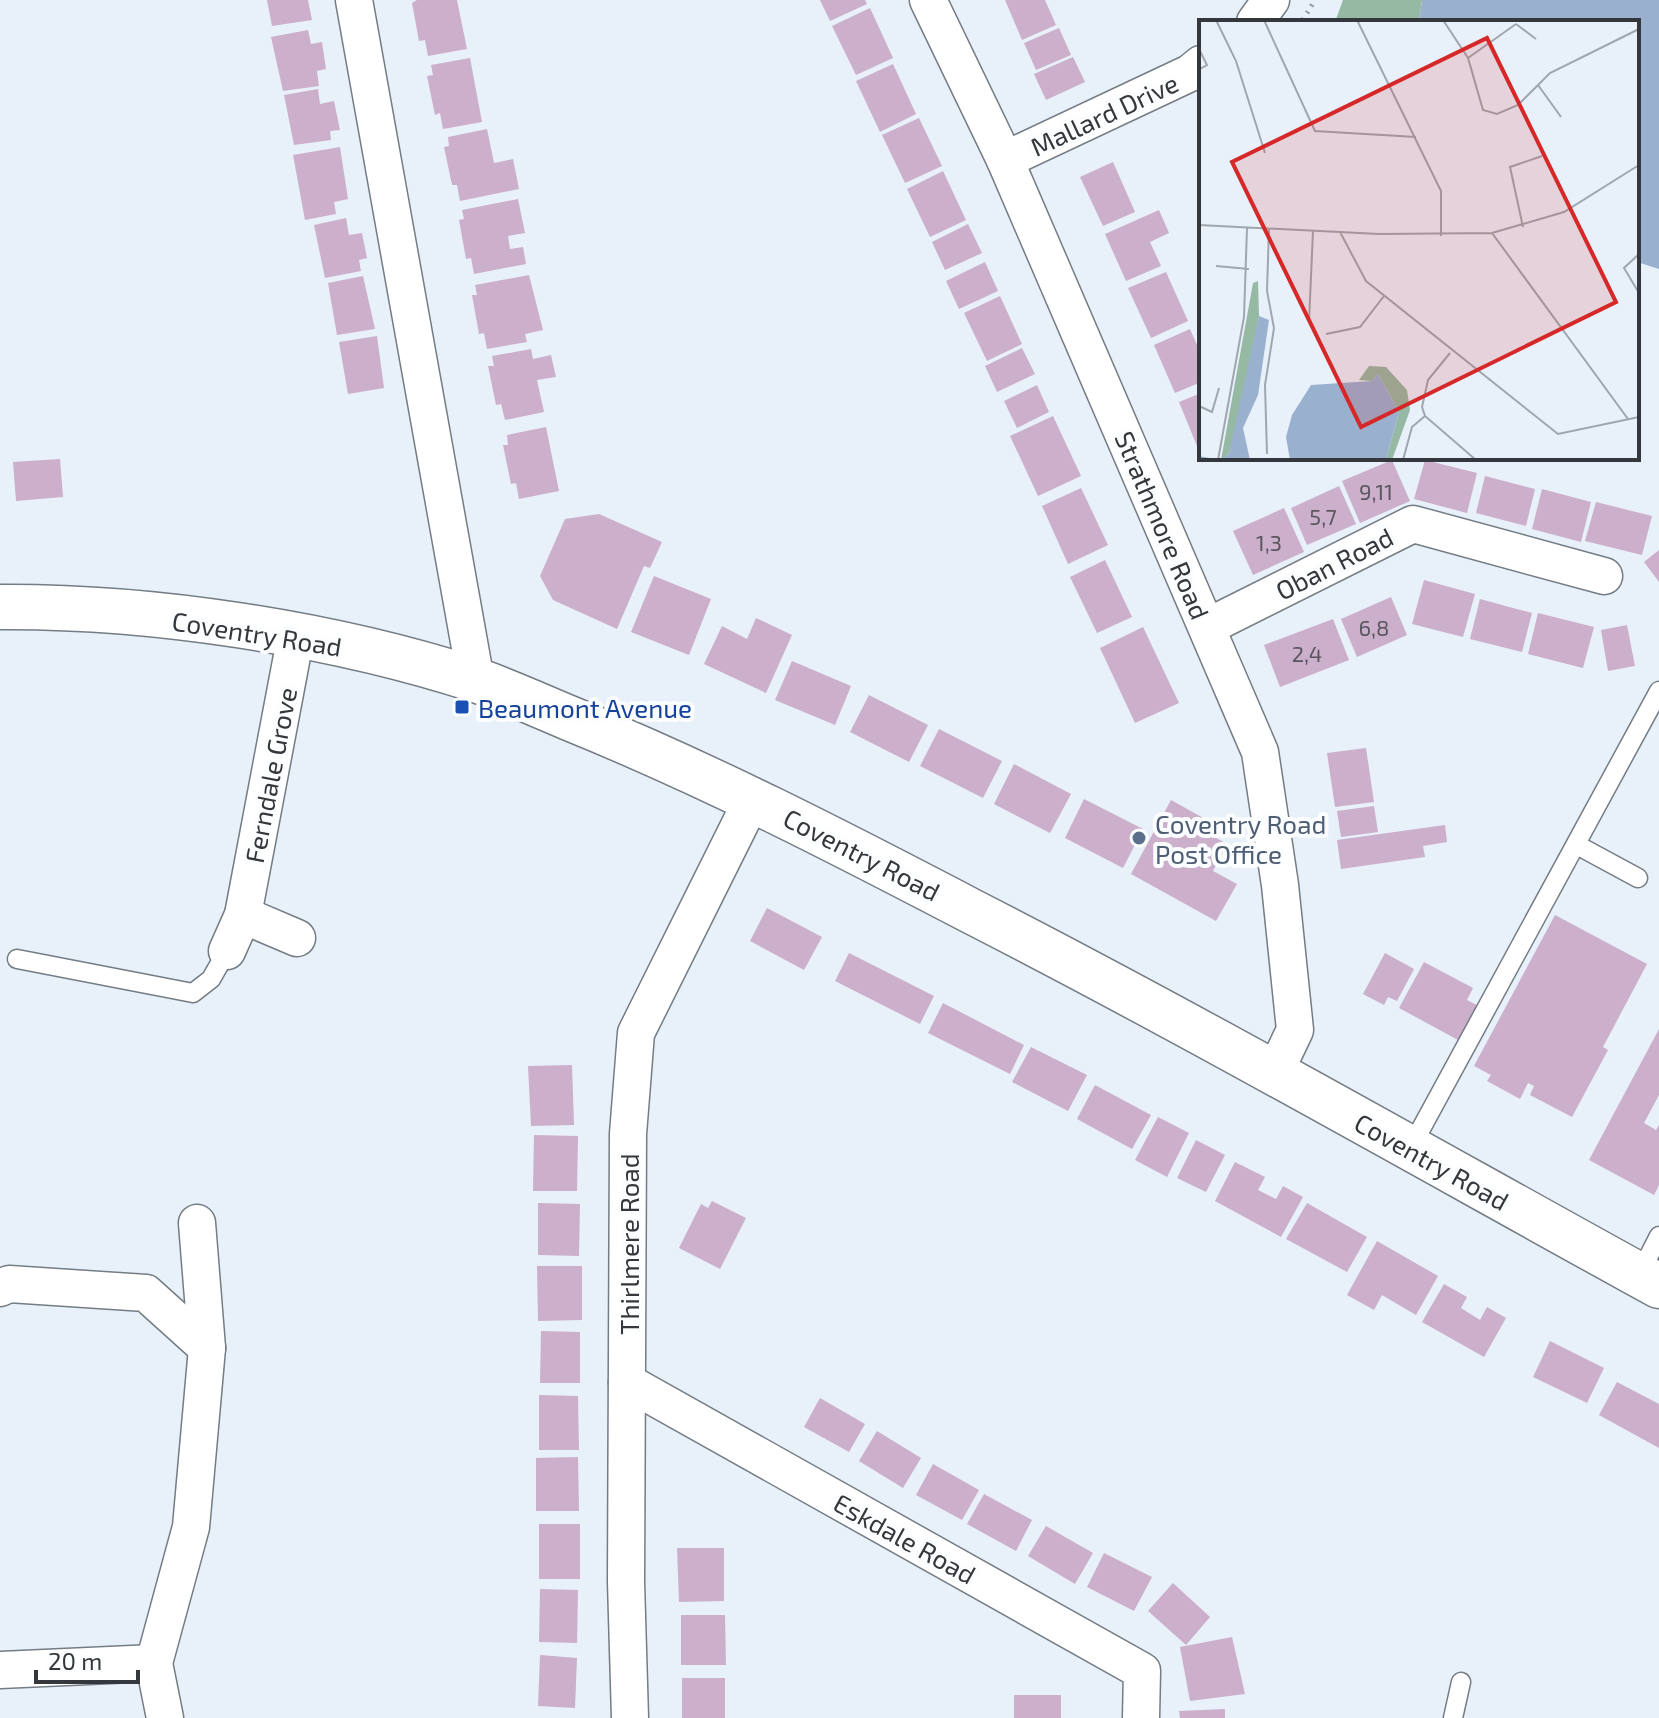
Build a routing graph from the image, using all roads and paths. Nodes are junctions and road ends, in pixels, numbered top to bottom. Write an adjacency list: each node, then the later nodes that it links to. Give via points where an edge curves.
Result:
1 (354, 0): 13 (street)
2 (928, 0): 8 (street, Strathmore Road)
3 (1271, 0): 5 (street)
4 (1315, 0): 6 (path)
5 (1256, 20)
6 (1303, 20)
7 (1199, 66): 8 (street, Mallard Drive)
8 (1005, 160): 11 (street, Strathmore Road)
9 (1604, 576): 11 (street, Oban Road, via 1413,524)
10 (0, 607): 12 (main road, Coventry Road)
11 (1207, 627): 22 (street, Strathmore Road, via 1260,752 1269,811 1295,1030)
12 (296, 635): 13 (main road, Coventry Road); 18 (street, Ferndale Grove)
13 (476, 681): 15 (main road, Coventry Road)
14 (1659, 691): 16 (lane)
15 (753, 798): 22 (main road, Coventry Road); 29 (street, Thirlmere Road, via 636,1033 628,1134)
16 (1577, 845): 17 (lane); 23 (lane)
17 (1638, 878)
18 (243, 915): 19 (street); 20 (street, Ferndale Grove)
19 (297, 938)
20 (227, 951): 21 (lane, via 211,979 193,993)
21 (17, 959)
22 (1274, 1074): 23 (main road, Coventry Road)
23 (1410, 1149): 26 (main road, Coventry Road)
24 (197, 1223): 28 (street)
25 (1659, 1236): 26 (lane)
26 (1649, 1280)
27 (0, 1288): 28 (street, via 9,1284 146,1293)
28 (207, 1348): 30 (street, via 191,1527)
29 (627, 1382): 34 (street, Thirlmere Road); 35 (street, Eskdale Road, via 1142,1671)
30 (154, 1663): 31 (street); 33 (street)
31 (0, 1670)
32 (1461, 1682): 36 (lane)
33 (165, 1718)
34 (630, 1718)
35 (1141, 1718)
36 (1453, 1718)

